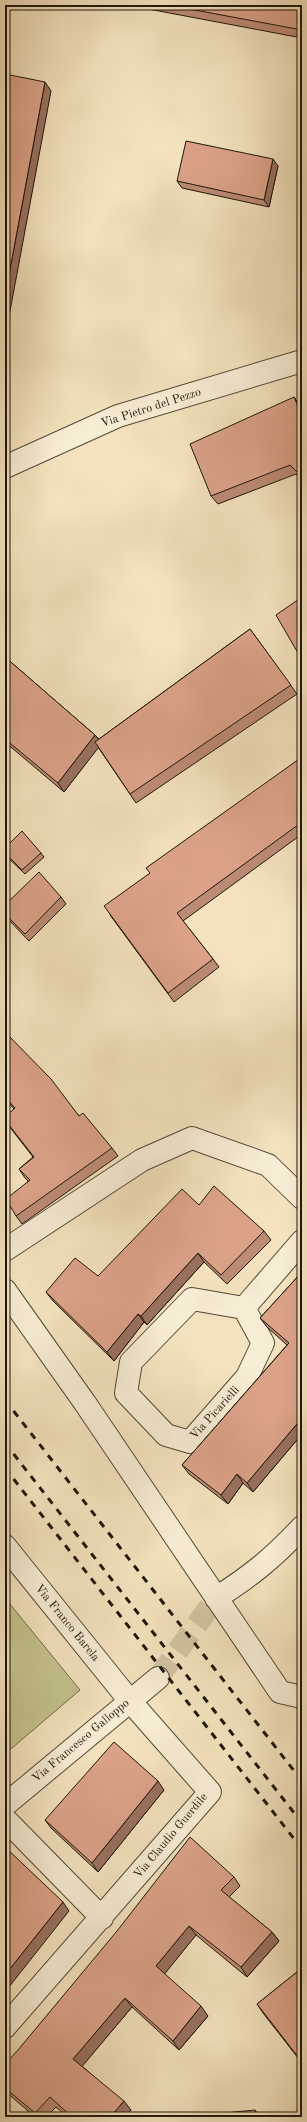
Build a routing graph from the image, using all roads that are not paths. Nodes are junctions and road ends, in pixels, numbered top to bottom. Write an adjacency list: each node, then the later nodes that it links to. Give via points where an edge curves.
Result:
1 (302, 361): 2 (street, Via Pietro del Pezzo, via 118,416)
2 (5, 467)
3 (302, 1198): 5 (street, via 268,1165 192,1138 142,1160)
4 (302, 1241): 7 (street)
5 (5, 1250)
6 (5, 1290): 10 (street, via 85,1403)
7 (244, 1308): 7 (street, Via Picarielli, via 263,1343 247,1377 190,1442 166,1435 126,1393 130,1362 192,1299)
8 (302, 1527): 10 (street, via 273,1558)
9 (5, 1546): 13 (street, Via Franco Barela)
10 (216, 1598): 12 (street, via 280,1692)
11 (158, 1678): 13 (street, Via Francesco Galloppo)
12 (302, 1697)
13 (130, 1701): 14 (street, Via Francesco Galloppo); 16 (street, Via Claudio Guerdile, via 210,1792)
14 (5, 1806)
15 (5, 1819): 16 (street)
16 (102, 1918): 17 (street, Via Claudio Guerdile)
17 (5, 2027)

